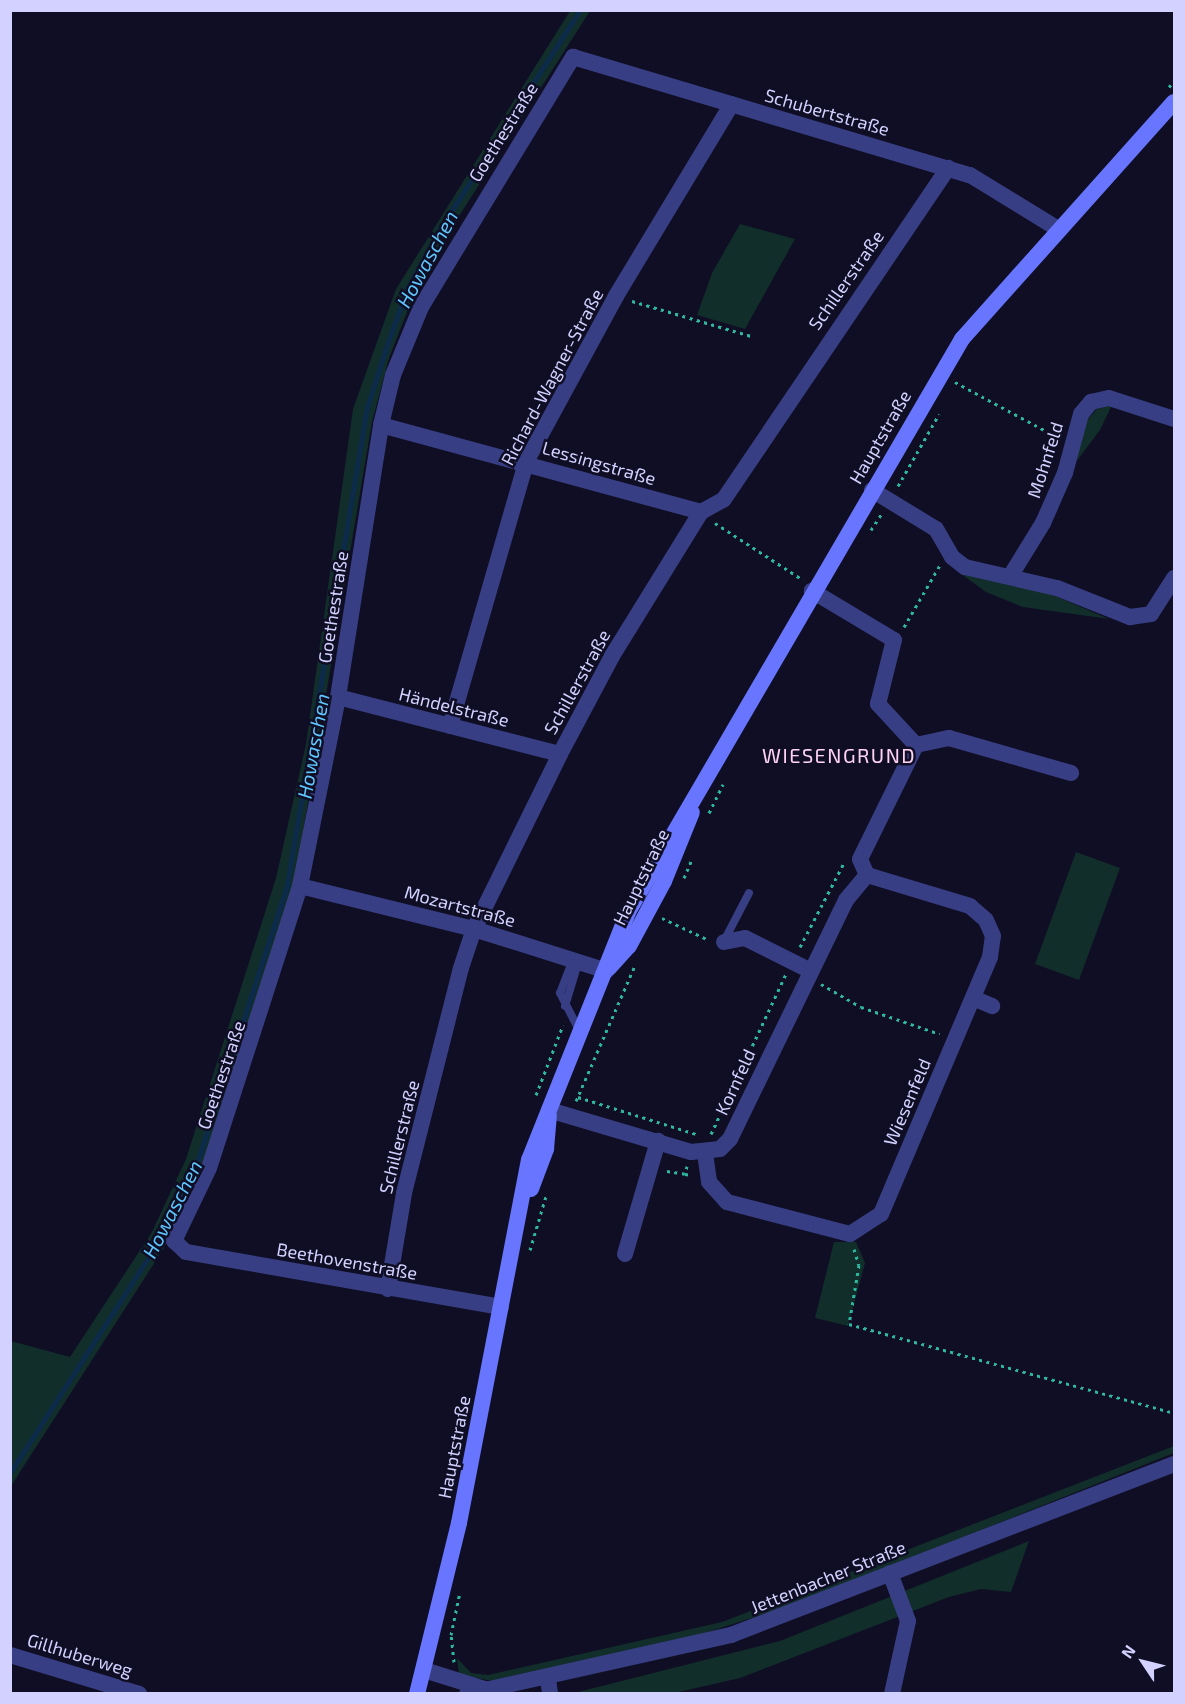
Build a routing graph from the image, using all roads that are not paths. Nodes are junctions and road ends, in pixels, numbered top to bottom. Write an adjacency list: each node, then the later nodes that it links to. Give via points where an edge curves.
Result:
1 (573, 57): 3 (street, Schubertstraße); 7 (street, Goethestraße, via 421,307 393,375)
2 (1174, 102): 5 (main road, Hauptstraße)
3 (732, 104): 4 (street, Schubertstraße); 8 (street, Richard-Wagner-Straße, via 616,296)
4 (948, 168): 5 (street, Schubertstraße, via 991,185); 10 (street, Schillerstraße, via 724,500)
5 (1058, 229): 9 (main road, Hauptstraße, via 962,339)
6 (1174, 419): 11 (street, Mohnfeld, via 1099,399 1081,414 1047,514)
7 (381, 425): 8 (street, Lessingstraße); 14 (street, Goethestraße)
8 (526, 462): 10 (street, Lessingstraße); 15 (street, Richard-Wagner-Straße)
9 (872, 490): 11 (street, via 936,529 964,567); 13 (main road, Hauptstraße)
10 (704, 512): 17 (street, Schillerstraße, via 618,646)
11 (1011, 575): 12 (street, via 1138,619 1158,607)
12 (1174, 578)
13 (813, 589): 16 (street, via 894,640 878,704); 25 (main road, Hauptstraße, via 628,912)
14 (338, 697): 15 (street, Händelstraße); 20 (street, Goethestraße)
15 (450, 726): 17 (street, Händelstraße)
16 (916, 745): 18 (street, via 949,738); 19 (street, via 860,860)
17 (560, 754): 22 (street, Schillerstraße)
18 (1071, 773)
19 (867, 875): 26 (street, Kornfeld, via 846,900); 27 (street, Wiesenfeld, via 979,911 993,946)
20 (300, 886): 22 (street, Mozartstraße); 33 (street, Goethestraße, via 209,1168 174,1241)
21 (749, 893): 23 (lane)
22 (474, 929): 24 (street, Mozartstraße); 35 (street, Schillerstraße, via 404,1193)
23 (724, 942): 26 (street, via 744,938)
24 (579, 959): 25 (street, Mozartstraße); 29 (lane, via 567,963 560,993)
25 (607, 971): 29 (main road, Hauptstraße)
26 (807, 973): 32 (street, Kornfeld, via 730,1139)
27 (973, 998): 28 (street); 32 (street, Wiesenfeld, via 881,1214 850,1234 727,1202 709,1182)
28 (992, 1005)
29 (579, 1030): 30 (main road, Hauptstraße)
30 (549, 1110): 31 (street); 36 (main road, Hauptstraße, via 546,1149 524,1206)
31 (658, 1141): 32 (street); 34 (street)
32 (698, 1153)
33 (186, 1252): 35 (street, Beethovenstraße)
34 (625, 1254)
35 (388, 1288): 36 (street, Beethovenstraße)
36 (501, 1307): 40 (main road, Hauptstraße)
37 (1174, 1464): 38 (street, Jettenbacher Straße)
38 (890, 1573): 41 (street, Jettenbacher Straße, via 731,1635); 46 (street, via 908,1622)
39 (10, 1655): 43 (street, Gillhuberweg)
40 (424, 1670): 42 (street, Jettenbacher Straße); 44 (main road, Hauptstraße)
41 (549, 1686): 42 (street, Jettenbacher Straße)
42 (485, 1689): 45 (street, Jettenbacher Straße)
43 (139, 1694)
44 (417, 1694)
45 (467, 1694)
46 (892, 1694)

